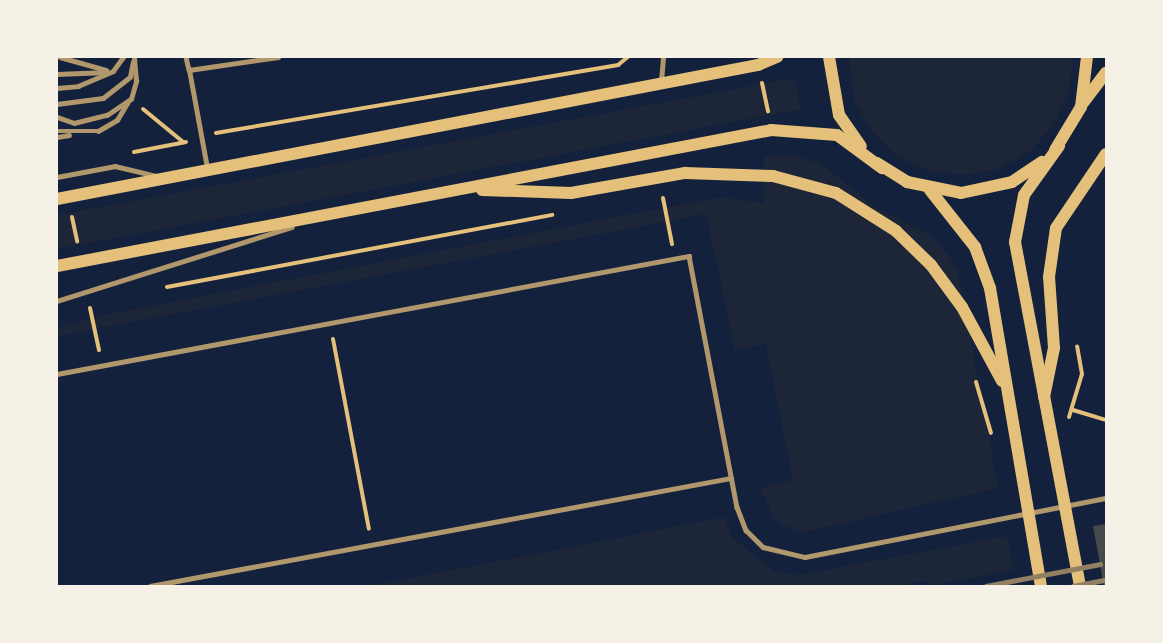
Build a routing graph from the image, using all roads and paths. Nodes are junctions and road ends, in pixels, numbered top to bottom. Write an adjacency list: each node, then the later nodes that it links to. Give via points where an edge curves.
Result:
1 (60, 57): 12 (lane)
2 (123, 57): 12 (lane)
3 (134, 57): 17 (lane, via 136,81); 18 (lane, via 130,77 103,98)
4 (186, 57): 11 (lane)
5 (278, 57): 11 (lane)
6 (628, 57): 24 (path, via 618,65)
7 (663, 57): 15 (lane)
8 (777, 57): 15 (main road)
9 (829, 57): 29 (main road, via 839,115)
10 (1087, 57): 19 (main road)
11 (189, 70): 24 (lane)
12 (113, 71): 14 (lane); 16 (lane, via 78,86)
13 (1106, 73): 19 (main road)
14 (57, 74)
15 (661, 84): 30 (main road)
16 (57, 88)
17 (131, 99): 20 (lane, via 107,115 74,123); 22 (lane, via 117,120 98,131); 25 (path)
18 (57, 104)
19 (1081, 107): 26 (main road)
20 (57, 117)
21 (57, 131): 22 (lane)
22 (75, 134): 23 (lane)
23 (57, 137)
24 (201, 137): 25 (path); 30 (lane)
25 (184, 142): 27 (path)
26 (1059, 146): 34 (main road, via 1012,182 977,192); 52 (main road, via 1024,195 1015,242)
27 (128, 153)
28 (1106, 154): 52 (main road, via 1056,228 1049,277 1054,348)
29 (882, 168): 33 (main road, via 837,135 771,130); 34 (main road)
30 (208, 170): 32 (main road)
31 (57, 177): 32 (lane, via 115,166)
32 (166, 178): 38 (main road)
33 (458, 189): 39 (main road); 51 (main road, via 571,193 685,173 773,176 836,193 896,231 931,265 962,307)
34 (930, 190): 51 (main road, via 975,247 983,267 998,327)
35 (672, 192): 36 (path)
36 (662, 195): 37 (path); 41 (path)
37 (651, 197)
38 (57, 199)
39 (336, 213): 42 (main road); 44 (lane)
40 (557, 214): 43 (path)
41 (675, 259): 46 (lane); 57 (lane, via 689,256)
42 (57, 266)
43 (159, 288)
44 (87, 292): 45 (lane); 48 (path)
45 (57, 301)
46 (331, 323): 48 (lane); 59 (path)
47 (1076, 335): 53 (path, via 1082,374)
48 (102, 365): 49 (lane)
49 (57, 374)
50 (974, 374): 56 (path)
51 (1002, 381): 61 (main road)
52 (1043, 398): 62 (main road)
53 (1073, 410): 54 (path); 55 (path)
54 (1106, 420)
55 (1067, 421)
56 (992, 437)
57 (731, 478): 58 (lane, via 746,530 763,547 784,556 805,557); 59 (lane)
58 (1106, 498)
59 (372, 545): 60 (lane)
60 (150, 586)
61 (1041, 586)
62 (1080, 586)

